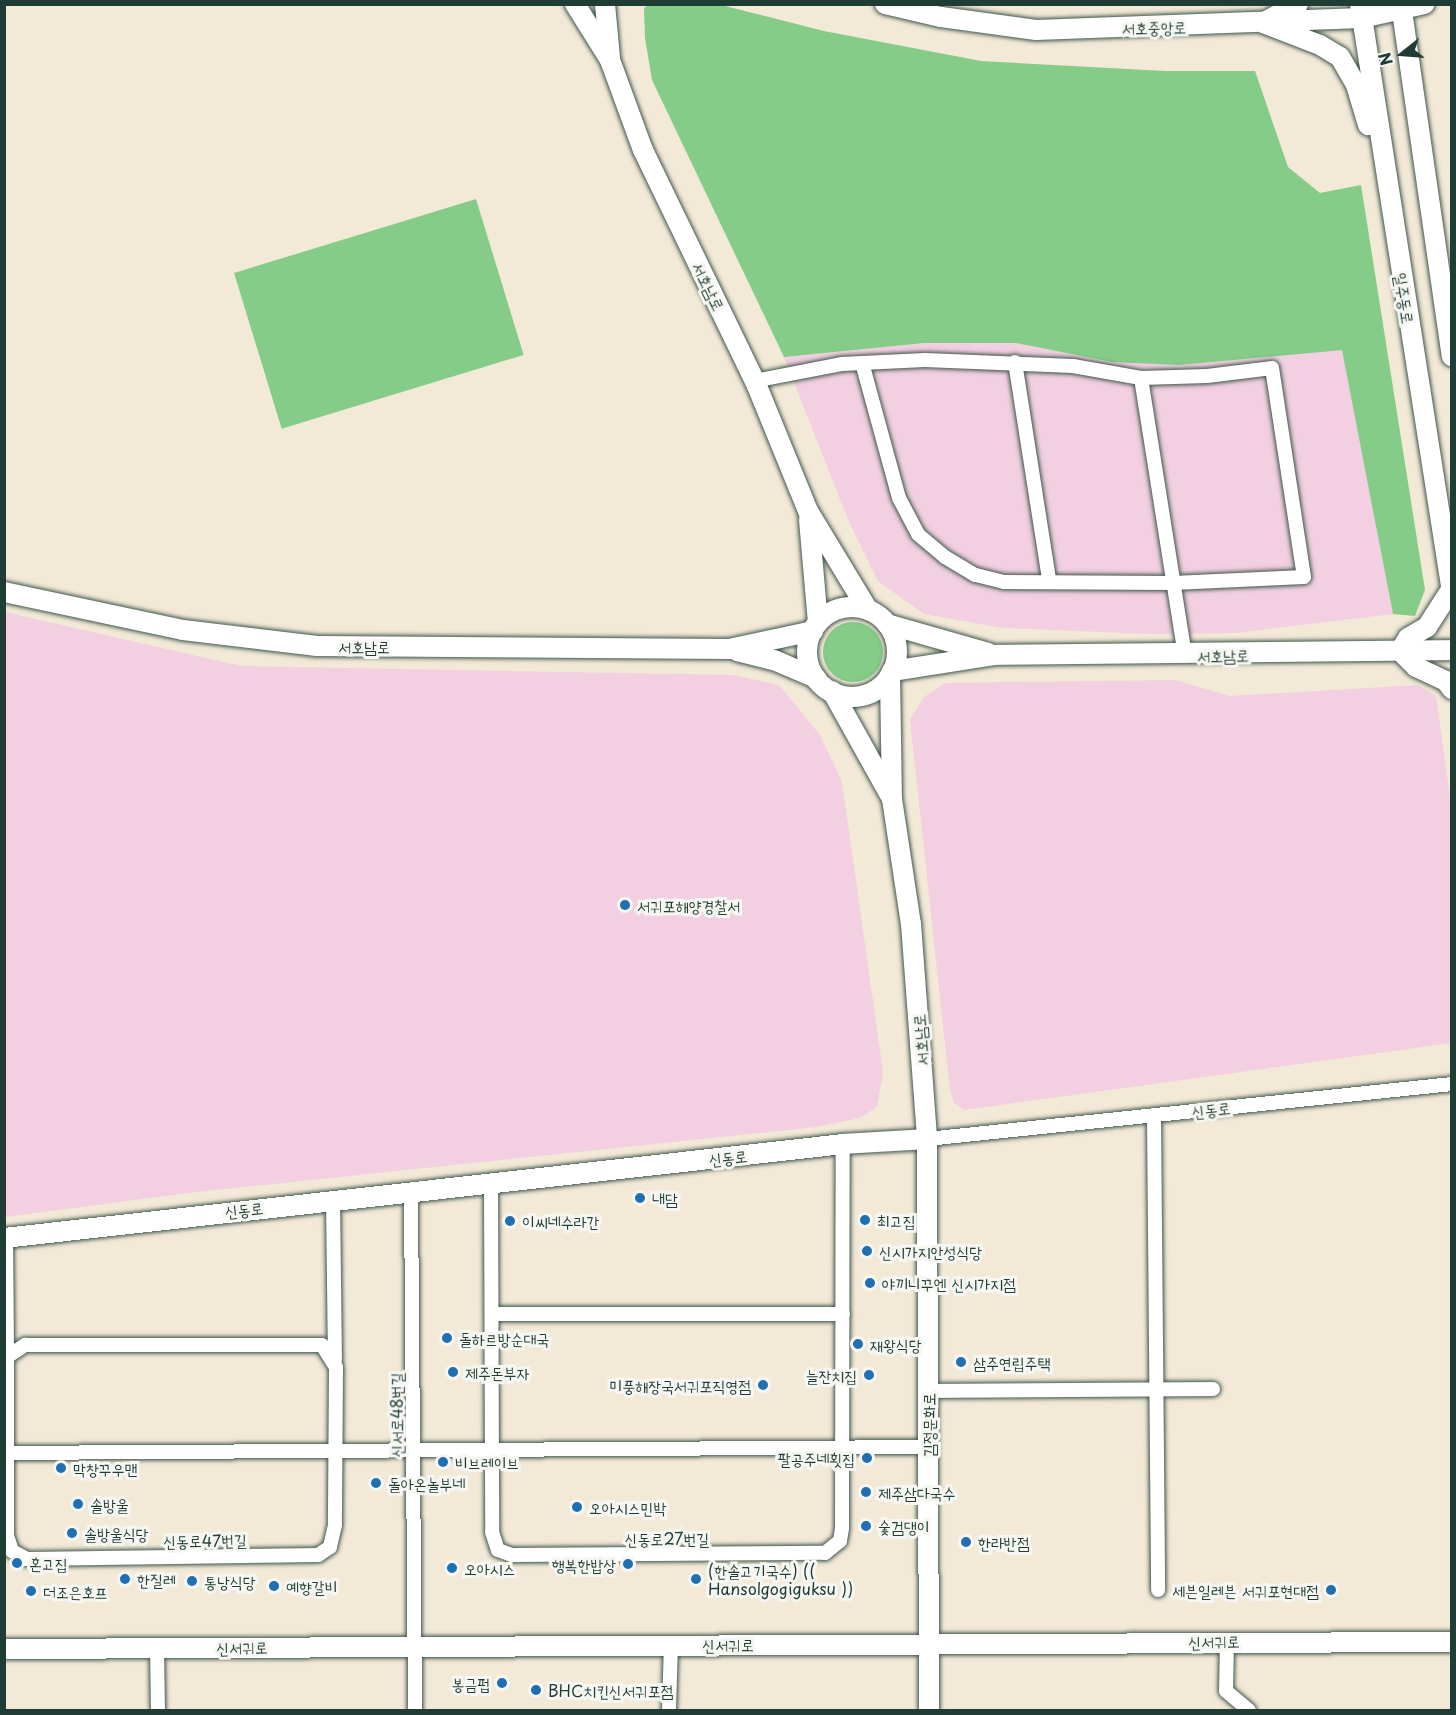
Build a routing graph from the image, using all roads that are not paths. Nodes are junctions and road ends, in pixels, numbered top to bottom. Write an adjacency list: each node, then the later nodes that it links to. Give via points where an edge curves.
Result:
1 (575, 4): 9 (street)
2 (605, 4): 9 (street)
3 (885, 4): 8 (street, 서호중앙로, via 941,17 1036,30)
4 (1298, 4): 8 (street)
5 (1424, 4): 6 (street, 서호중앙로)
6 (1401, 7): 7 (street, 서호중앙로); 11 (street)
7 (1361, 11): 8 (street, 서호중앙로); 10 (street, 일주동로)
8 (1263, 23): 10 (street, via 1340,57 1356,85)
9 (610, 60): 15 (street, 서호남로, via 644,150)
10 (1384, 166): 19 (street, 일주동로)
11 (1452, 356)
12 (1015, 362): 13 (street); 14 (street); 17 (street)
13 (862, 363): 15 (street, via 797,370); 17 (street, via 899,498 918,534 975,575 1004,582)
14 (1141, 378): 18 (street); 18 (street, via 1207,376 1272,368 1304,577)
15 (754, 381): 16 (street, 서호남로)
16 (808, 511): 21 (street); 23 (street)
17 (1049, 580): 18 (street)
18 (1173, 583): 28 (street)
19 (1451, 591): 26 (street, via 1427,627 1408,638)
20 (4, 592): 24 (street, 서호남로, via 183,630 317,646)
21 (868, 610): 22 (street); 23 (street, via 838,610)
22 (887, 624): 27 (street); 29 (street, via 896,647)
23 (816, 627): 24 (street); 30 (street, via 808,655)
24 (729, 649): 30 (street, via 774,660)
25 (1452, 650): 26 (street, 서호남로)
26 (1400, 651): 28 (street, 서호남로); 31 (street, via 1416,667 1446,681)
27 (994, 655): 28 (street, 서호남로); 29 (street)
28 (1185, 656)
29 (891, 673): 32 (street, via 881,686 863,695 849,697); 33 (street)
30 (816, 678): 32 (street)
31 (1452, 689)
32 (832, 692): 33 (street)
33 (892, 800): 36 (street, 서호남로, via 911,924)
34 (1452, 1084): 35 (street, 신동로)
35 (1154, 1115): 36 (street, 신동로); 46 (street)
36 (927, 1139): 37 (street, 신동로); 48 (street, 김정문화로)
37 (843, 1144): 38 (street, 신동로); 43 (street, 신동로27번길)
38 (490, 1182): 39 (street, 신동로); 42 (street, 신동로27번길)
39 (411, 1191): 40 (street, 신동로); 52 (street, 신서로48번길)
40 (333, 1199): 41 (street, 신동로); 45 (street, 신동로47번길)
41 (5, 1237): 44 (street, 신동로47번길)
42 (492, 1314): 43 (street); 51 (street, 신동로27번길)
43 (843, 1314): 49 (street, 신동로27번길)
44 (6, 1357): 45 (street, via 25,1345 321,1345); 53 (street, 신동로47번길)
45 (335, 1360): 54 (street, 신동로47번길)
46 (1156, 1389): 47 (street); 48 (street); 55 (street)
47 (1213, 1389)
48 (928, 1391): 50 (street, 김정문화로)
49 (843, 1447): 50 (street); 51 (street); 51 (street, 신동로27번길, via 840,1541 819,1553 500,1553 492,1532)
50 (928, 1447): 60 (street, 김정문화로)
51 (493, 1451): 52 (street)
52 (413, 1452): 54 (street); 59 (street, 신서로48번길)
53 (5, 1453): 54 (street); 54 (street, 신동로47번길, via 7,1536 12,1551 27,1559 318,1555 330,1546 335,1525)
54 (336, 1453)
55 (1158, 1590)
56 (1227, 1641): 57 (street, 신서귀로); 60 (street, 신서귀로); 67 (street, via 1226,1691)
57 (1452, 1642)
58 (671, 1644): 59 (street, 신서귀로); 60 (street, 신서귀로); 65 (street)
59 (415, 1645): 61 (street, 신서귀로); 64 (street, 신서로48번길)
60 (929, 1645): 66 (street, 김정문화로)
61 (157, 1648): 62 (street, 신서귀로); 63 (street)
62 (4, 1649)
63 (158, 1710)
64 (415, 1710)
65 (669, 1710)
66 (929, 1710)
67 (1249, 1710)

